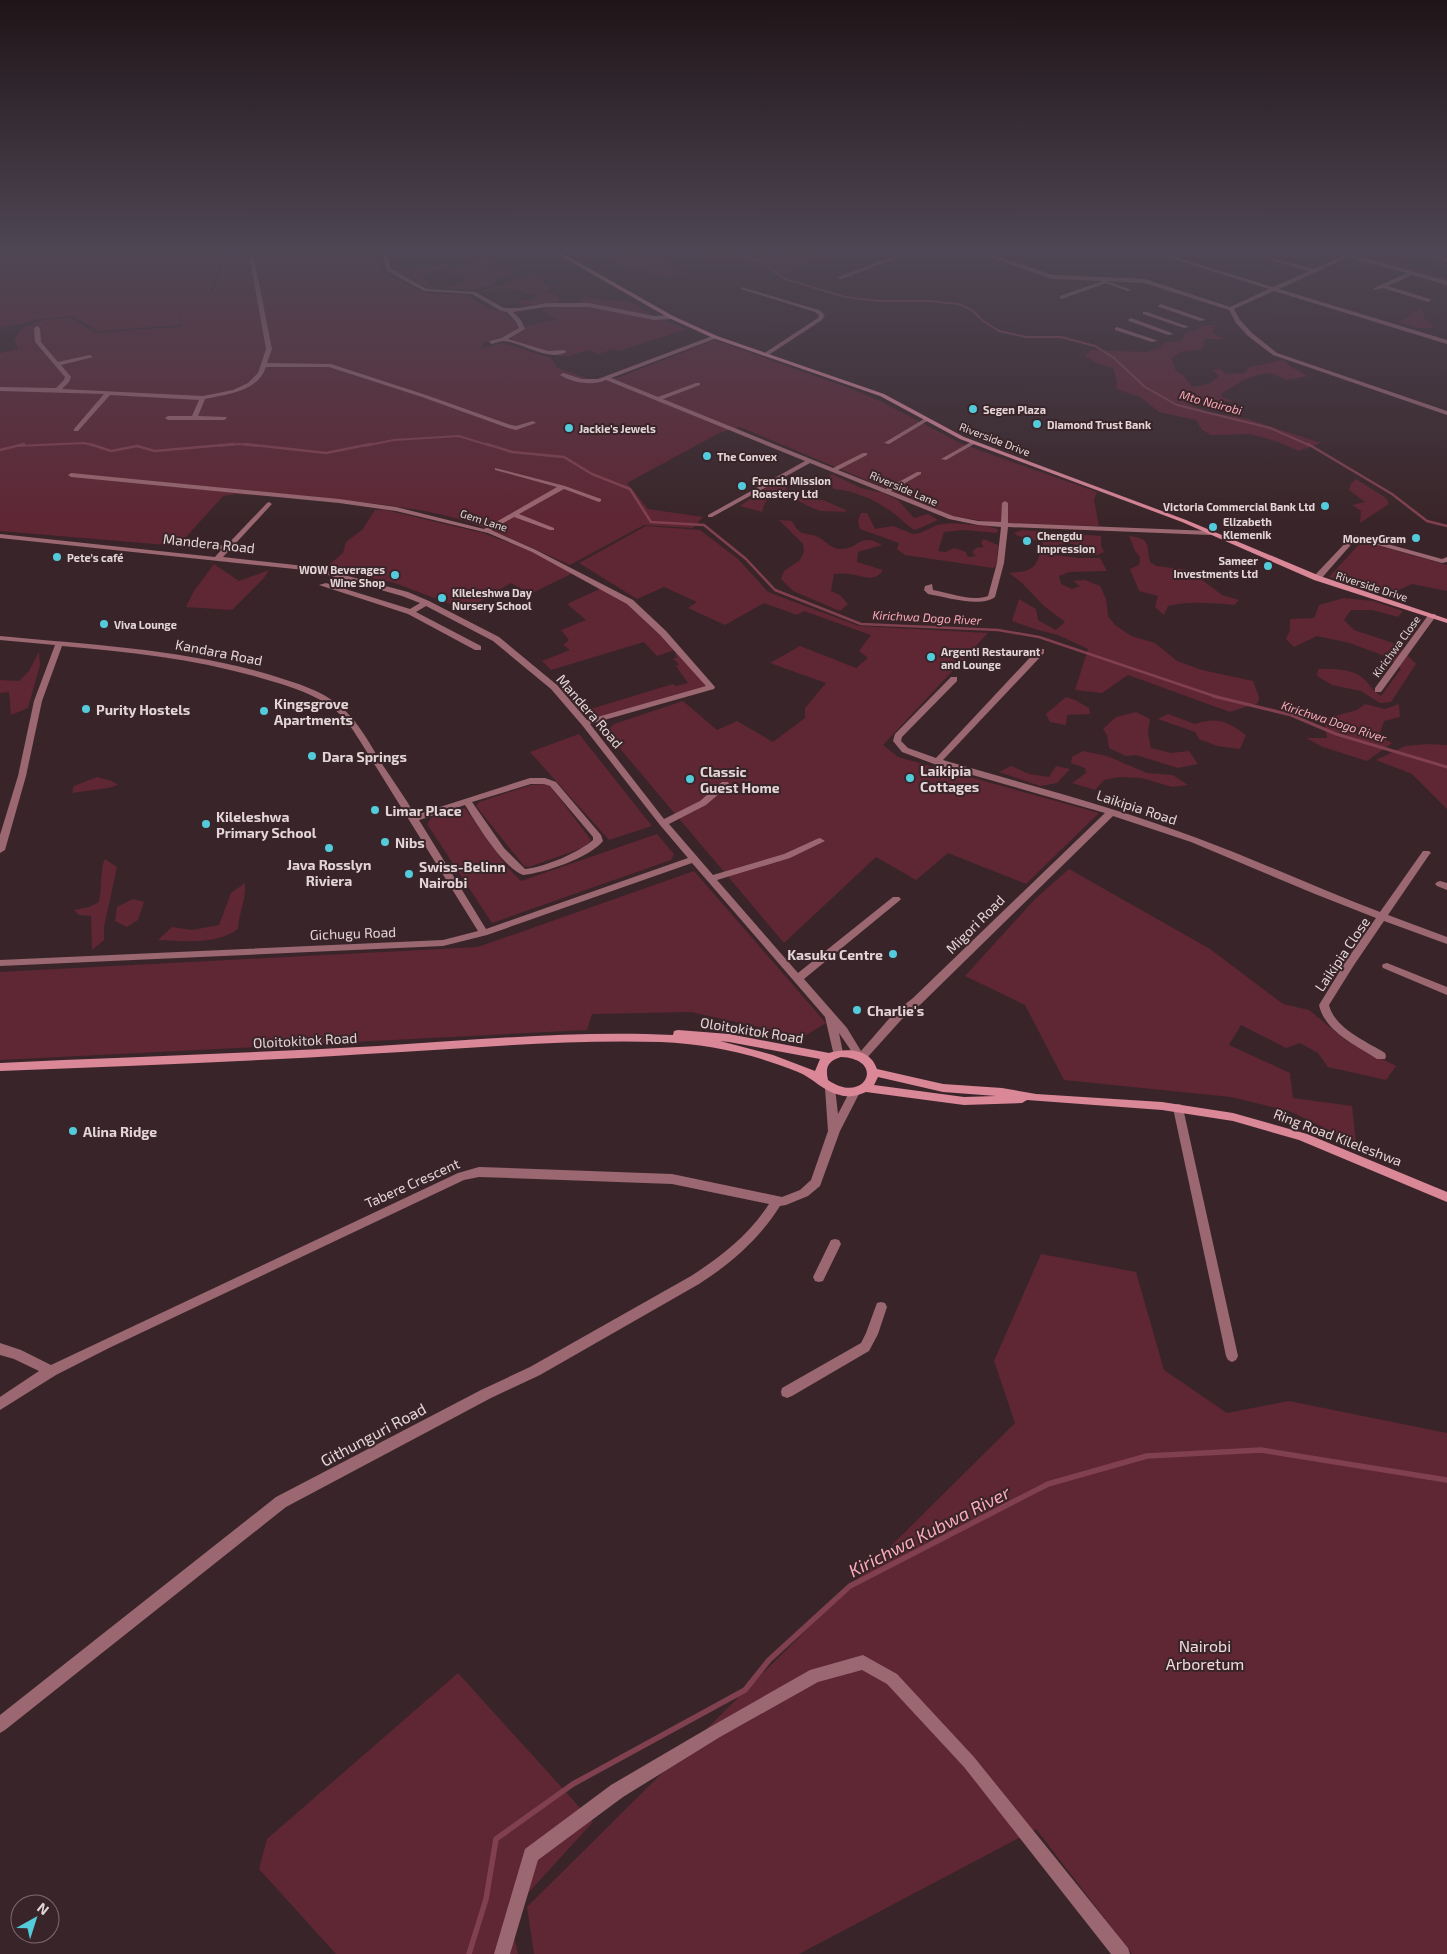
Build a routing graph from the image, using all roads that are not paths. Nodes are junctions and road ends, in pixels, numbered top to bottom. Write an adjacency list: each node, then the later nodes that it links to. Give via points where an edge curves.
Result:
1 (38, 339): 14 (street)
2 (267, 339): 15 (street, via 269,349)
3 (503, 339): 9 (street); 11 (street, via 548,353)
4 (709, 339): 17 (street)
5 (721, 339): 12 (street, Riverside Drive)
6 (789, 339): 12 (street)
7 (1146, 339): 10 (street)
8 (1257, 339): 24 (street, via 1275,354)
9 (492, 342)
10 (1154, 342)
11 (564, 352)
12 (765, 355): 28 (street, Riverside Drive, via 882,395)
13 (90, 357): 14 (street)
14 (57, 364): 20 (street, via 68,376)
15 (264, 365): 22 (street, via 262,374 250,384 226,395); 29 (street, via 329,365 510,427)
16 (563, 376): 17 (street, via 591,382)
17 (608, 379): 23 (street, Riverside Lane)
18 (698, 384): 23 (street)
19 (0, 389): 20 (street)
20 (57, 390): 21 (street)
21 (109, 392): 22 (street); 30 (street)
22 (203, 398): 26 (street)
23 (659, 399): 35 (street, Riverside Lane)
24 (1447, 413)
25 (168, 418): 26 (street)
26 (194, 418): 27 (street)
27 (224, 418)
28 (926, 420): 31 (street); 32 (street, Riverside Drive)
29 (533, 423)
30 (76, 430)
31 (887, 443)
32 (973, 443): 34 (street); 50 (street, Riverside Drive)
33 (864, 454): 37 (street)
34 (944, 459)
35 (811, 460): 37 (street, Riverside Lane); 46 (street)
36 (497, 469): 40 (street)
37 (835, 470): 41 (street, Riverside Lane)
38 (919, 473): 41 (street)
39 (71, 475): 49 (street, Gem Lane, via 339,501 404,511)
40 (563, 487): 42 (street); 45 (street)
41 (887, 491): 47 (street, Riverside Lane, via 951,518)
42 (599, 500)
43 (1005, 503): 47 (street)
44 (268, 504): 53 (street)
45 (514, 515): 48 (street); 49 (street)
46 (710, 516)
47 (1006, 525): 50 (street, Riverside Lane); 58 (street, via 992,597 984,600 958,597 931,592)
48 (552, 530)
49 (485, 531): 69 (street, Gem Lane, via 534,551 630,602 663,633 711,687)
50 (1211, 533): 56 (street, Riverside Drive)
51 (0, 536): 54 (street, Mandera Road)
52 (191, 544): 53 (street)
53 (228, 548): 54 (street)
54 (218, 558): 59 (street, Mandera Road, via 314,569 405,594)
55 (1447, 559): 56 (street, via 1442,561 1355,537)
56 (1317, 578): 61 (street, Riverside Drive)
57 (323, 585): 60 (street)
58 (929, 586)
59 (426, 603): 60 (street); 69 (street, Mandera Road, via 502,643 554,687)
60 (411, 612): 65 (street)
61 (1432, 616): 62 (street, Riverside Drive); 68 (street, Kirichwa Close)
62 (1446, 620)
63 (0, 638): 64 (street, Kandara Road)
64 (58, 644): 74 (street, Kandara Road, via 232,666 313,694 337,708 349,720); 77 (street, via 38,701 22,776)
65 (478, 648)
66 (1041, 651): 70 (street)
67 (954, 679): 70 (street, Laikipia Road, via 898,736 897,741 905,750)
68 (1378, 690)
69 (585, 723): 75 (street, Mandera Road)
70 (937, 762): 73 (street, Laikipia Road)
71 (725, 784): 75 (street, via 703,803)
72 (467, 801): 72 (street, via 530,781 550,782 598,837 598,841 584,851 523,872 515,867); 74 (street)
73 (1111, 812): 82 (street, Laikipia Road, via 1194,840); 92 (street, Migori Road)
74 (414, 818): 83 (street, Kandara Road)
75 (663, 823): 79 (street, Mandera Road)
76 (820, 841): 80 (street, via 787,856)
77 (0, 850)
78 (1426, 853): 82 (street, Laikipia Close)
79 (693, 859): 80 (street, Mandera Road); 83 (street, Gichugu Road)
80 (710, 879): 87 (street, Mandera Road)
81 (896, 899): 87 (street)
82 (1384, 917): 84 (street, Laikipia Road); 93 (street, Laikipia Close, via 1346,970 1324,1008 1336,1026)
83 (484, 934): 85 (street, Gichugu Road, via 443,943)
84 (1447, 941)
85 (0, 963)
86 (1387, 966): 88 (street)
87 (797, 979): 89 (street, Mandera Road)
88 (1447, 991)
89 (830, 1017): 91 (street, Mandera Road); 92 (street, Mandera Road)
90 (640, 1037): 91 (street, Oloitokitok Road, via 699,1034); 94 (street, Oloitokitok Road); 96 (street, via 724,1047 782,1062 813,1074)
91 (834, 1055): 92 (street); 96 (street, via 821,1065 820,1076)
92 (859, 1056): 95 (street)
93 (1381, 1056)
94 (0, 1068)
95 (873, 1072): 97 (street, via 872,1078); 98 (street, Ring Road Kileleshwa, via 943,1088)
96 (826, 1084): 97 (street, via 842,1092); 100 (street)
97 (860, 1090): 98 (street, Ring Road Kileleshwa, via 964,1101); 100 (street)
98 (1036, 1098): 99 (street, Ring Road Kileleshwa)
99 (1178, 1108): 101 (street, Ring Road Kileleshwa, via 1249,1121 1303,1137); 107 (street)
100 (834, 1131): 102 (street, via 816,1183 797,1197)
101 (1447, 1197)
102 (776, 1202): 108 (street, Tabere Crescent, via 672,1179 479,1172 462,1176 180,1307); 111 (street, Githunguri Road, via 766,1220 749,1239 717,1267 552,1362 281,1502)
103 (835, 1244): 104 (street)
104 (820, 1277)
105 (881, 1307): 109 (street, via 865,1347)
106 (0, 1349): 108 (street)
107 (1232, 1356)
108 (51, 1371): 110 (street, Tabere Crescent)
109 (787, 1392)
110 (0, 1404)
111 (0, 1725)
112 (502, 1954): 113 (street, via 530,1855 617,1791 715,1732 815,1675 863,1662 892,1679 968,1762)
113 (1122, 1954)

